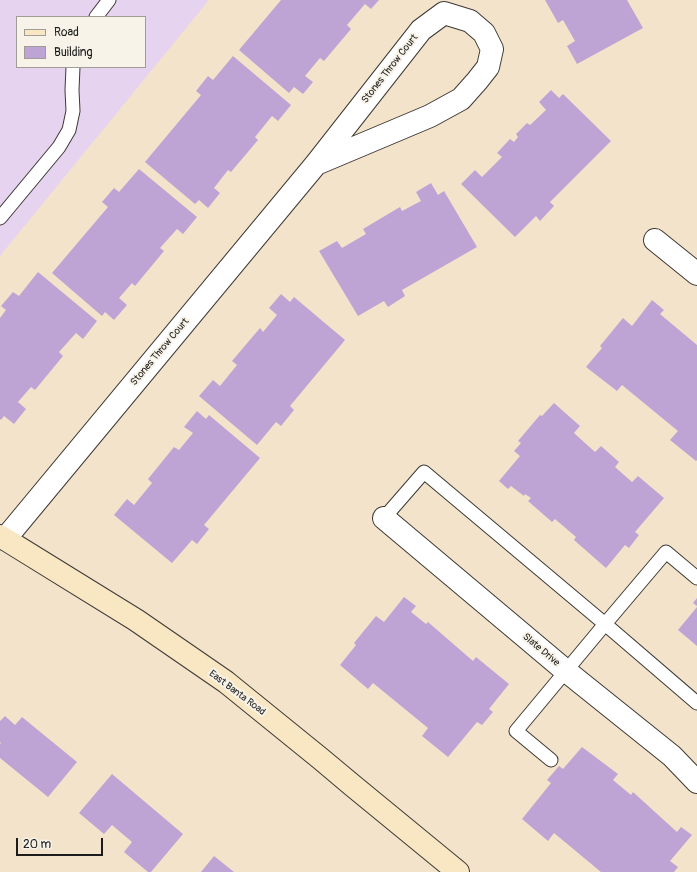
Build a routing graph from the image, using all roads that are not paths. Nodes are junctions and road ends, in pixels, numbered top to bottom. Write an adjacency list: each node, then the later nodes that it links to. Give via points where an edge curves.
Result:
1 (110, 0): 2 (lane)
2 (97, 16)
3 (73, 68): 5 (lane, via 73,111 69,130 59,147)
4 (316, 164): 4 (street, Stones Throw Court, via 430,116 460,99 488,67 492,49 484,33 470,21 444,13 421,30); 9 (street, Stones Throw Court)
5 (0, 218)
6 (656, 240): 7 (street)
7 (697, 274)
8 (384, 518): 11 (lane, via 424,472); 12 (street, Slate Drive)
9 (2, 538): 16 (street, East Banta Road, via 136,620 226,682)
10 (697, 578): 11 (lane, via 666,552)
11 (604, 624): 12 (lane); 13 (lane)
12 (566, 671): 14 (lane, via 516,731); 15 (street, Slate Drive, via 672,756)
13 (697, 703)
14 (551, 760)
15 (697, 782)
16 (458, 872)

